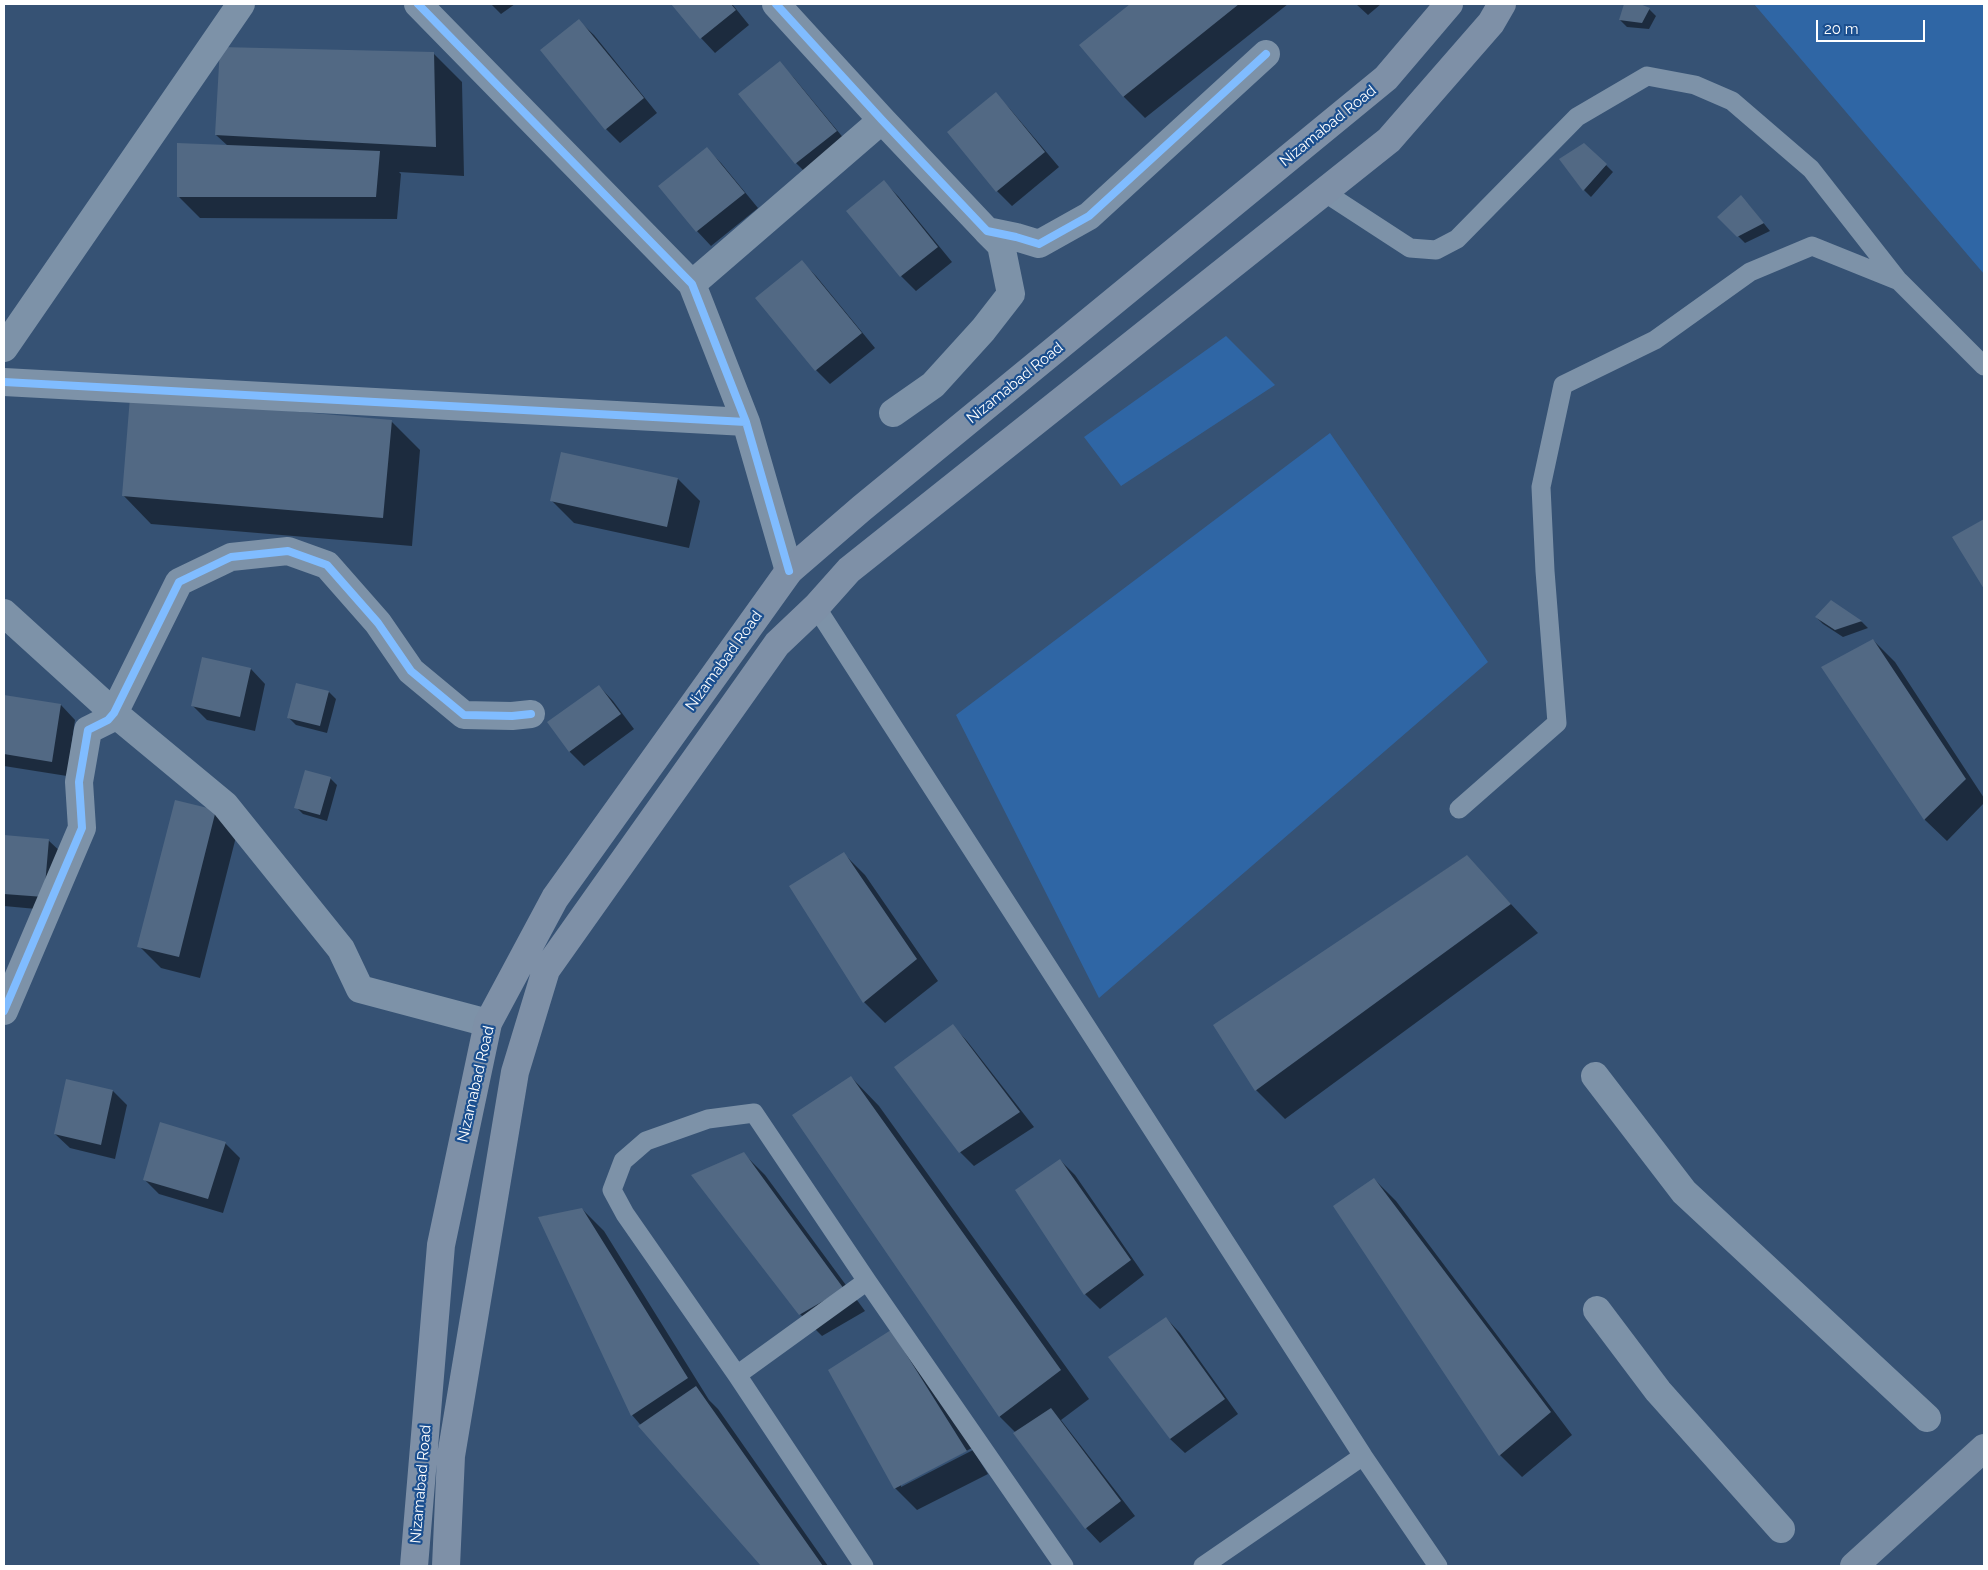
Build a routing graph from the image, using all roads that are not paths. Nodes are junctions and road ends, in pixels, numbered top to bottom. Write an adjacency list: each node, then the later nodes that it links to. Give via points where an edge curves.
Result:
1 (241, 4): 12 (street)
2 (418, 4): 11 (street)
3 (776, 4): 7 (street)
4 (1450, 4): 17 (highway, Nizamabad Road, via 1386,78)
5 (1502, 4): 8 (highway, via 1491,23 1389,140)
6 (1266, 54): 9 (street, via 1089,216 1039,244)
7 (882, 120): 9 (street); 11 (street)
8 (1324, 192): 10 (lane, via 1410,248 1436,250 1457,239 1577,117 1647,76 1695,85 1732,101 1811,169); 18 (highway, via 849,570)
9 (987, 231): 15 (street, via 1001,245 1011,294 933,385)
10 (1899, 281): 13 (lane); 22 (lane, via 1812,246 1750,272 1655,340 1564,385 1541,487 1557,723)
11 (692, 284): 16 (street)
12 (4, 348)
13 (1984, 366)
14 (4, 382): 16 (street)
15 (893, 413)
16 (746, 422): 17 (street)
17 (789, 571): 24 (highway, Nizamabad Road, via 555,898)
18 (816, 607): 31 (lane); 34 (highway, via 777,644 546,970 515,1072 451,1456)
19 (4, 613): 20 (street)
20 (114, 713): 21 (street, via 179,582 231,557 288,551 327,565 378,623 411,671 464,715); 23 (street, via 108,720 88,730 79,782 82,828); 24 (street, via 225,805 341,949 360,988)
21 (530, 714)
22 (1459, 809)
23 (4, 1011)
24 (488, 1023): 33 (highway, Nizamabad Road, via 441,1245)
25 (1595, 1076): 29 (street, via 1684,1192)
26 (867, 1281): 28 (lane); 28 (lane, via 754,1113 708,1119 646,1141 623,1161 612,1190 625,1214); 36 (lane)
27 (1597, 1310): 32 (street, via 1658,1391)
28 (737, 1375): 35 (lane)
29 (1927, 1418)
30 (1984, 1448): 39 (main road)
31 (1364, 1456): 37 (lane); 38 (lane)
32 (1781, 1529)
33 (414, 1566)
34 (446, 1566)
35 (864, 1566)
36 (1064, 1566)
37 (1203, 1566)
38 (1438, 1566)
39 (1854, 1566)

